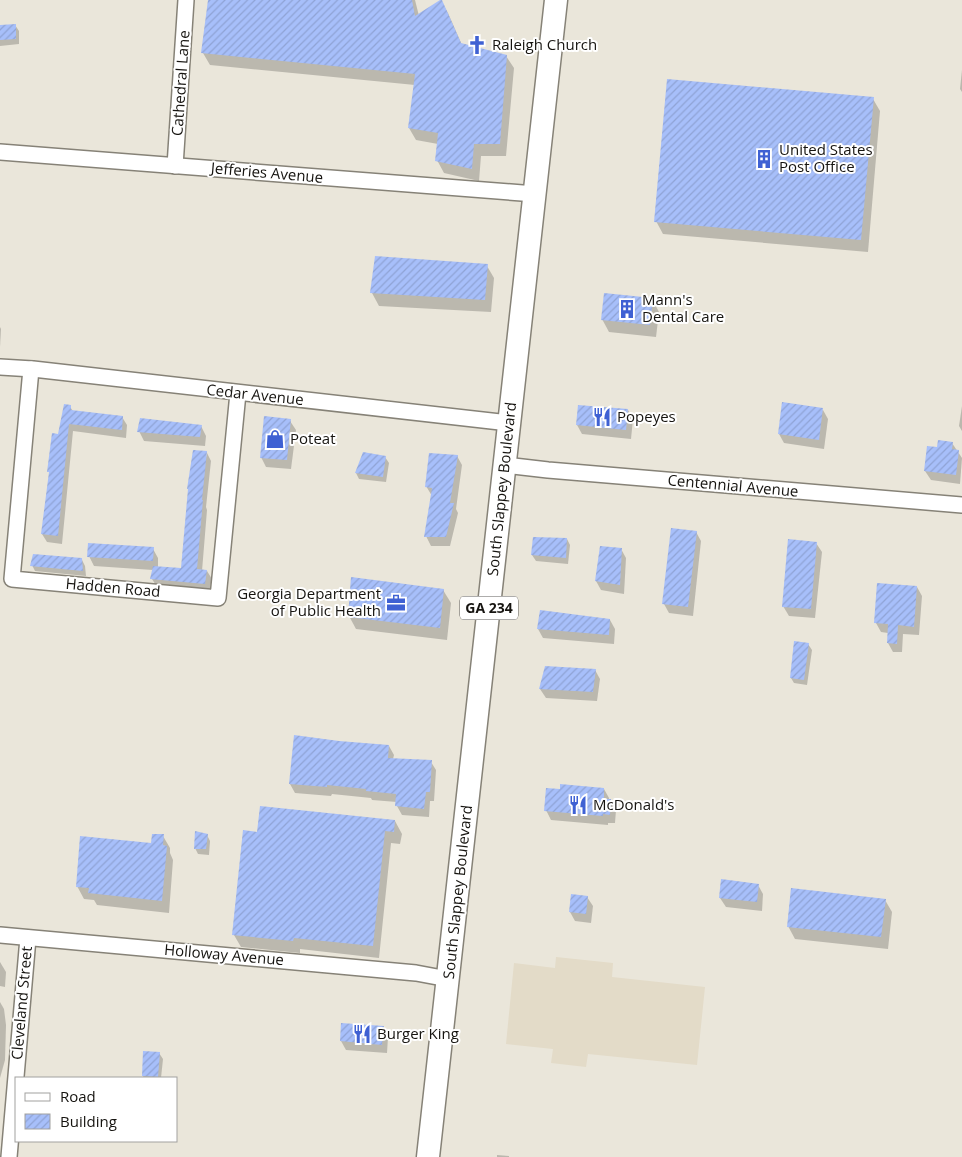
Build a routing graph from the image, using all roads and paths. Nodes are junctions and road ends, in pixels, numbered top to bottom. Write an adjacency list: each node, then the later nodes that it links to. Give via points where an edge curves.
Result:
1 (186, 0): 4 (street, Cathedral Lane)
2 (556, 0): 5 (main road, South Slappey Boulevard / GA 234)
3 (0, 152): 4 (street, Jefferies Avenue)
4 (175, 166): 5 (street, Jefferies Avenue)
5 (535, 194): 9 (main road, South Slappey Boulevard / GA 234)
6 (0, 368): 7 (street, Cedar Avenue)
7 (30, 369): 8 (street, Cedar Avenue); 8 (street, Hadden Road, via 12,579 218,598)
8 (238, 393): 9 (street, Cedar Avenue)
9 (509, 423): 10 (main road, South Slappey Boulevard / GA 234)
10 (505, 465): 11 (street, Centennial Avenue); 14 (main road, South Slappey Boulevard / GA 234)
11 (962, 506)
12 (0, 935): 13 (street, Holloway Avenue)
13 (28, 938): 14 (street, Holloway Avenue, via 416,973); 15 (street, Cleveland Street)
14 (448, 979): 18 (main road, South Slappey Boulevard / GA 234)
15 (16, 1077)
16 (15, 1088): 17 (street, Cleveland Street)
17 (9, 1157)
18 (428, 1157)

